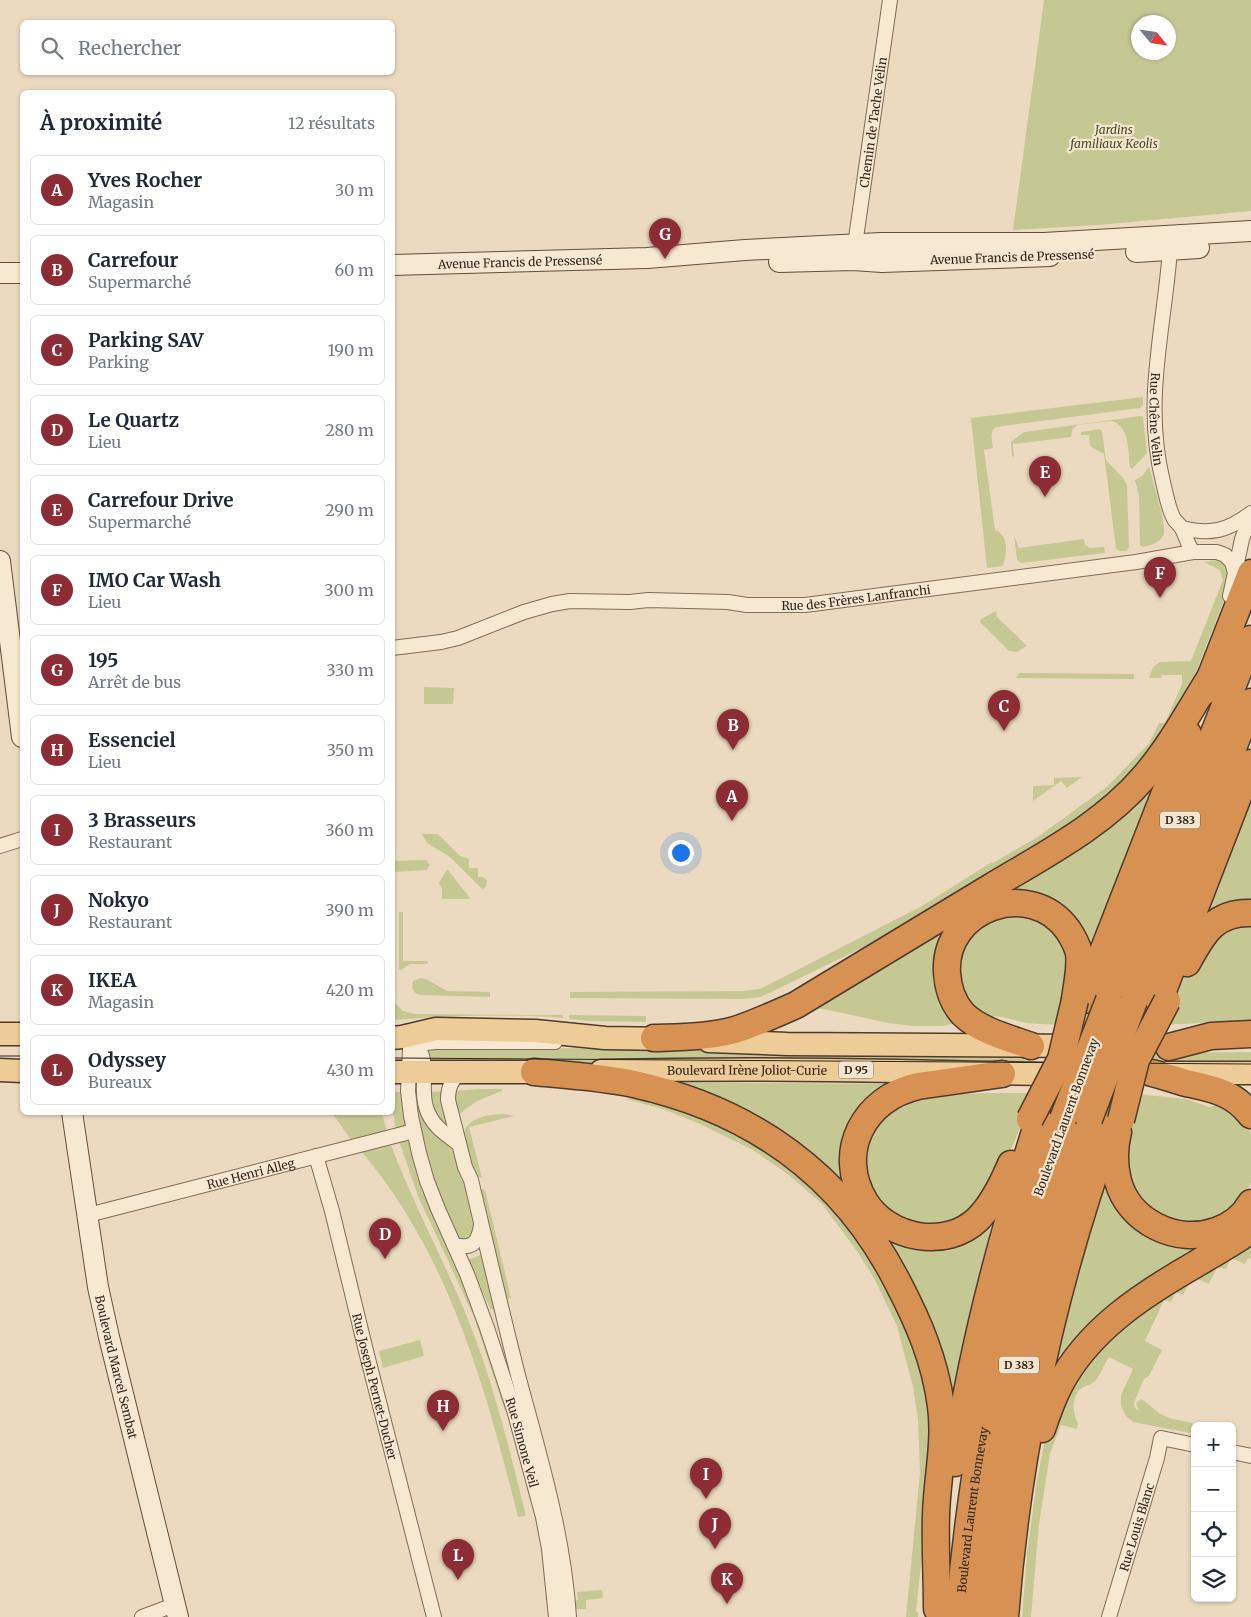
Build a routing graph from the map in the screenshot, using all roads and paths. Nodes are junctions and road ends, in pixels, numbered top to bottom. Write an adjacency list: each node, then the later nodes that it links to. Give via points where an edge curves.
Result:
1 (890, 0): 5 (street, Chemin de Tache Velin)
2 (1251, 231): 3 (street, Avenue Francis de Pressensé)
3 (1170, 243): 4 (street, Avenue Francis de Pressensé); 5 (street, Avenue Francis de Pressensé, via 1044,257 882,262); 10 (street, Rue Chêne Velin, via 1156,355 1154,409 1161,474 1174,519)
4 (1251, 244)
5 (854, 252): 6 (street, Avenue Francis de Pressensé, via 746,263 647,258)
6 (395, 265)
7 (0, 273): 8 (street)
8 (20, 273)
9 (1251, 514): 10 (street, via 1217,531 1196,532); 13 (street, via 1242,539)
10 (1182, 528): 11 (street, Rue Chêne Velin)
11 (1193, 552): 13 (street, Rue des Frères Lanfranchi, via 1226,555); 16 (street, Rue des Frères Lanfranchi, via 804,605 570,601 524,612 458,638)
12 (0, 562): 14 (street)
13 (1243, 573): 17 (highway)
14 (16, 630): 18 (street)
15 (1251, 639): 24 (highway, Boulevard Laurent Bonnevay / D 383)
16 (395, 648)
17 (1211, 676): 24 (highway); 29 (highway, via 1144,778 1098,820 1048,853 796,1005 734,1030)
18 (20, 701)
19 (1251, 702): 25 (highway, Boulevard Laurent Bonnevay / D 383)
20 (1251, 763): 25 (highway)
21 (20, 841): 22 (street)
22 (0, 846)
23 (1251, 913): 25 (highway, via 1236,914 1212,925)
24 (1089, 1000): 31 (highway, via 1079,975 1079,953 1073,937 1054,915 1043,909 1012,903 995,905 972,917 961,928 949,953 948,982 957,1006 980,1026); 44 (highway, Boulevard Laurent Bonnevay / D 383, bridge); 44 (highway, bridge, via 1061,1059)
25 (1153, 1001): 34 (highway, bridge); 45 (highway, Boulevard Laurent Bonnevay / D 383, bridge)
26 (0, 1034): 27 (main road)
27 (20, 1034)
28 (1251, 1034): 32 (highway, via 1211,1036)
29 (654, 1038): 30 (main road, Boulevard Irène Joliot-Curie / D 95, via 436,1029); 31 (main road, Boulevard Irène Joliot-Curie / D 95, via 787,1044)
30 (403, 1040): 37 (street, Boulevard Irène Joliot-Curie, via 409,1052)
31 (1032, 1046): 32 (main road, Boulevard Irène Joliot-Curie / D 95)
32 (1169, 1047): 33 (main road, Boulevard Irène Joliot-Curie / D 95)
33 (1251, 1047)
34 (1144, 1066): 40 (main road, Boulevard Irène Joliot-Curie / D 95); 41 (main road, Boulevard Irène Joliot-Curie / D 95); 43 (highway, via 1220,1092 1235,1099); 45 (highway, bridge)
35 (0, 1070): 36 (main road)
36 (20, 1071)
37 (408, 1072): 38 (main road, Boulevard Irène Joliot-Curie / D 95); 46 (street, Rue Simone Veil); 47 (street, via 441,1131)
38 (461, 1072): 39 (main road, Boulevard Irène Joliot-Curie / D 95); 47 (street, Rue Simone Veil, via 454,1077 448,1092)
39 (534, 1072): 41 (main road, Boulevard Irène Joliot-Curie / D 95, via 673,1069); 61 (highway, via 635,1085 715,1109 748,1125 801,1161 848,1206 869,1233 923,1334 938,1387 942,1434 936,1513)
40 (1251, 1073)
41 (1002, 1074): 44 (highway, via 905,1089 870,1113 856,1138 854,1153 856,1184 866,1204 890,1226 909,1234 936,1237 965,1228 977,1220 996,1194)
42 (72, 1115): 50 (street, Boulevard Marcel Sembat)
43 (1251, 1115)
44 (1044, 1119): 61 (highway, via 1005,1230 970,1374 949,1501)
45 (1108, 1119): 49 (highway, via 1116,1142 1118,1183 1125,1197 1146,1221 1175,1235 1208,1234 1238,1219); 59 (highway, via 1032,1412); 66 (highway, Boulevard Laurent Bonnevay / D 383, via 1068,1182 1046,1253 1018,1371 993,1517)
46 (414, 1130): 48 (street, Rue Henri Alleg); 53 (street, Rue Simone Veil, via 427,1182)
47 (459, 1144): 51 (street, Rue Simone Veil)
48 (316, 1156): 50 (street, Rue Henri Alleg); 63 (street, Rue Joseph Pernet-Ducher)
49 (1251, 1203)
50 (88, 1215): 60 (street, Boulevard Marcel Sembat, via 109,1337)
51 (482, 1224): 53 (street, via 474,1245); 55 (street, Rue Simone Veil)
52 (1251, 1230): 59 (highway, via 1129,1306 1085,1347 1072,1365 1058,1387 1041,1432)
53 (454, 1245): 54 (street, Rue Simone Veil)
54 (467, 1274): 55 (street, Rue Simone Veil, via 493,1322); 64 (street, Rue Simone Veil, via 511,1401 541,1512 549,1549)
55 (505, 1324): 65 (street, Rue Simone Veil, via 552,1509)
56 (1191, 1444): 67 (street, Rue Louis Blanc, via 1161,1438)
57 (1236, 1453): 58 (street)
58 (1251, 1456)
59 (1006, 1606)
60 (176, 1610): 62 (street, via 166,1608)
61 (944, 1614)
62 (142, 1617)
63 (434, 1617)
64 (556, 1617)
65 (569, 1617)
66 (983, 1617)
67 (1109, 1617)

